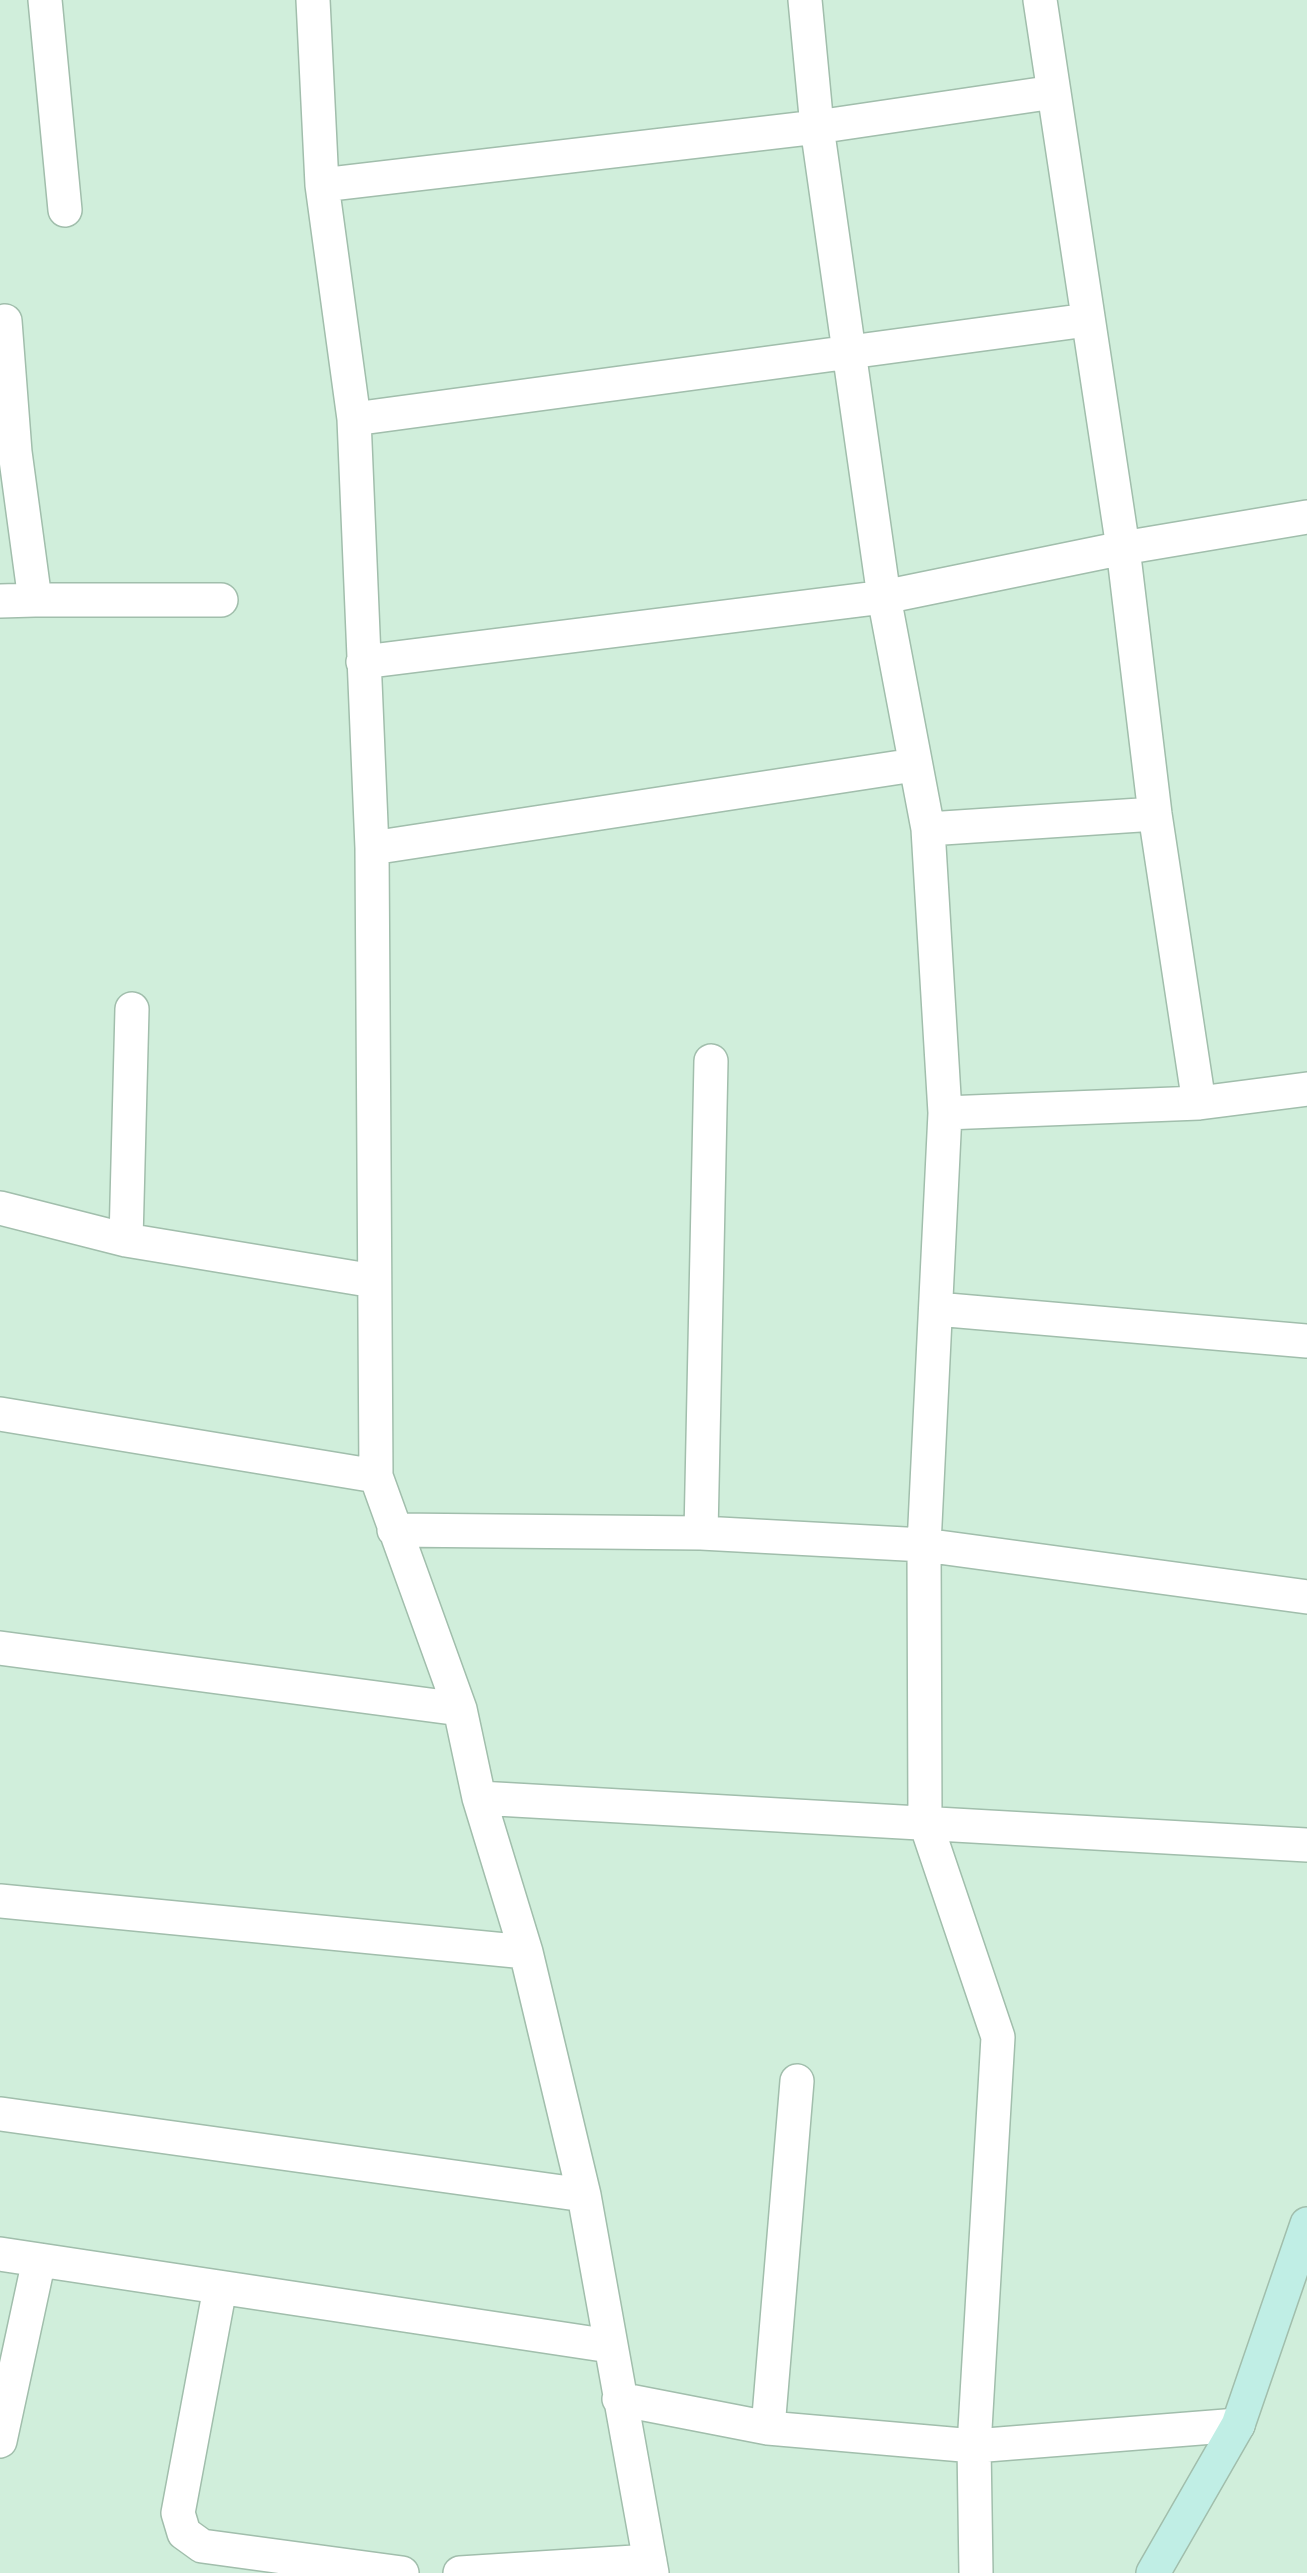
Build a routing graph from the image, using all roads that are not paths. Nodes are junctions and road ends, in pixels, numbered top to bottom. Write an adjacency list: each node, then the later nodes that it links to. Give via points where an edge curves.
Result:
1 (45, 0): 8 (street)
2 (313, 0): 7 (street)
3 (805, 0): 6 (street)
4 (1041, 0): 5 (street)
5 (1054, 93): 6 (street); 9 (street)
6 (817, 127): 7 (street); 11 (street)
7 (322, 185): 12 (street)
8 (65, 210)
9 (1087, 320): 11 (street); 15 (street)
10 (5, 321): 13 (street)
11 (848, 353): 12 (street); 16 (street)
12 (354, 419): 20 (street)
13 (7, 453): 17 (street)
14 (1307, 517): 15 (street)
15 (1123, 548): 16 (street); 22 (street)
16 (884, 597): 20 (street); 21 (street)
17 (35, 600): 18 (street); 19 (street)
18 (221, 600)
19 (0, 601)
20 (363, 662): 24 (street)
21 (914, 765): 23 (street); 24 (street)
22 (1155, 814): 23 (street); 28 (street)
23 (928, 829): 29 (street)
24 (372, 848): 32 (street)
25 (132, 1009): 31 (street)
26 (711, 1061): 38 (street)
27 (1307, 1089): 28 (street)
28 (1199, 1103): 29 (street)
29 (945, 1113): 33 (street)
30 (0, 1208): 31 (street)
31 (126, 1240): 32 (street)
32 (374, 1281): 36 (street)
33 (936, 1309): 34 (street); 39 (street)
34 (1307, 1341)
35 (0, 1414): 36 (street)
36 (376, 1476): 37 (street)
37 (394, 1530): 38 (street); 42 (street)
38 (701, 1533): 39 (street)
39 (924, 1545): 40 (street); 44 (street)
40 (1307, 1597)
41 (0, 1648): 42 (street)
42 (460, 1709): 43 (street)
43 (479, 1798): 44 (street); 47 (street)
44 (925, 1821): 45 (street); 60 (street, via 998,2037)
45 (1307, 1845)
46 (0, 1901): 47 (street)
47 (526, 1952): 50 (street)
48 (797, 2081): 58 (street)
49 (1, 2114): 50 (street)
50 (584, 2195): 55 (street)
51 (1307, 2224): 57 (street)
52 (0, 2254): 53 (street)
53 (39, 2260): 54 (street); 59 (street)
54 (220, 2288): 55 (street); 62 (street, via 178,2512 184,2533 202,2546)
55 (610, 2346): 56 (street)
56 (619, 2399): 58 (street); 61 (street)
57 (1238, 2425): 60 (street); 65 (street)
58 (768, 2428): 60 (street)
59 (0, 2441)
60 (974, 2446): 64 (street)
61 (651, 2567): 63 (street)
62 (402, 2573)
63 (460, 2573)
64 (976, 2573)
65 (1153, 2573)

